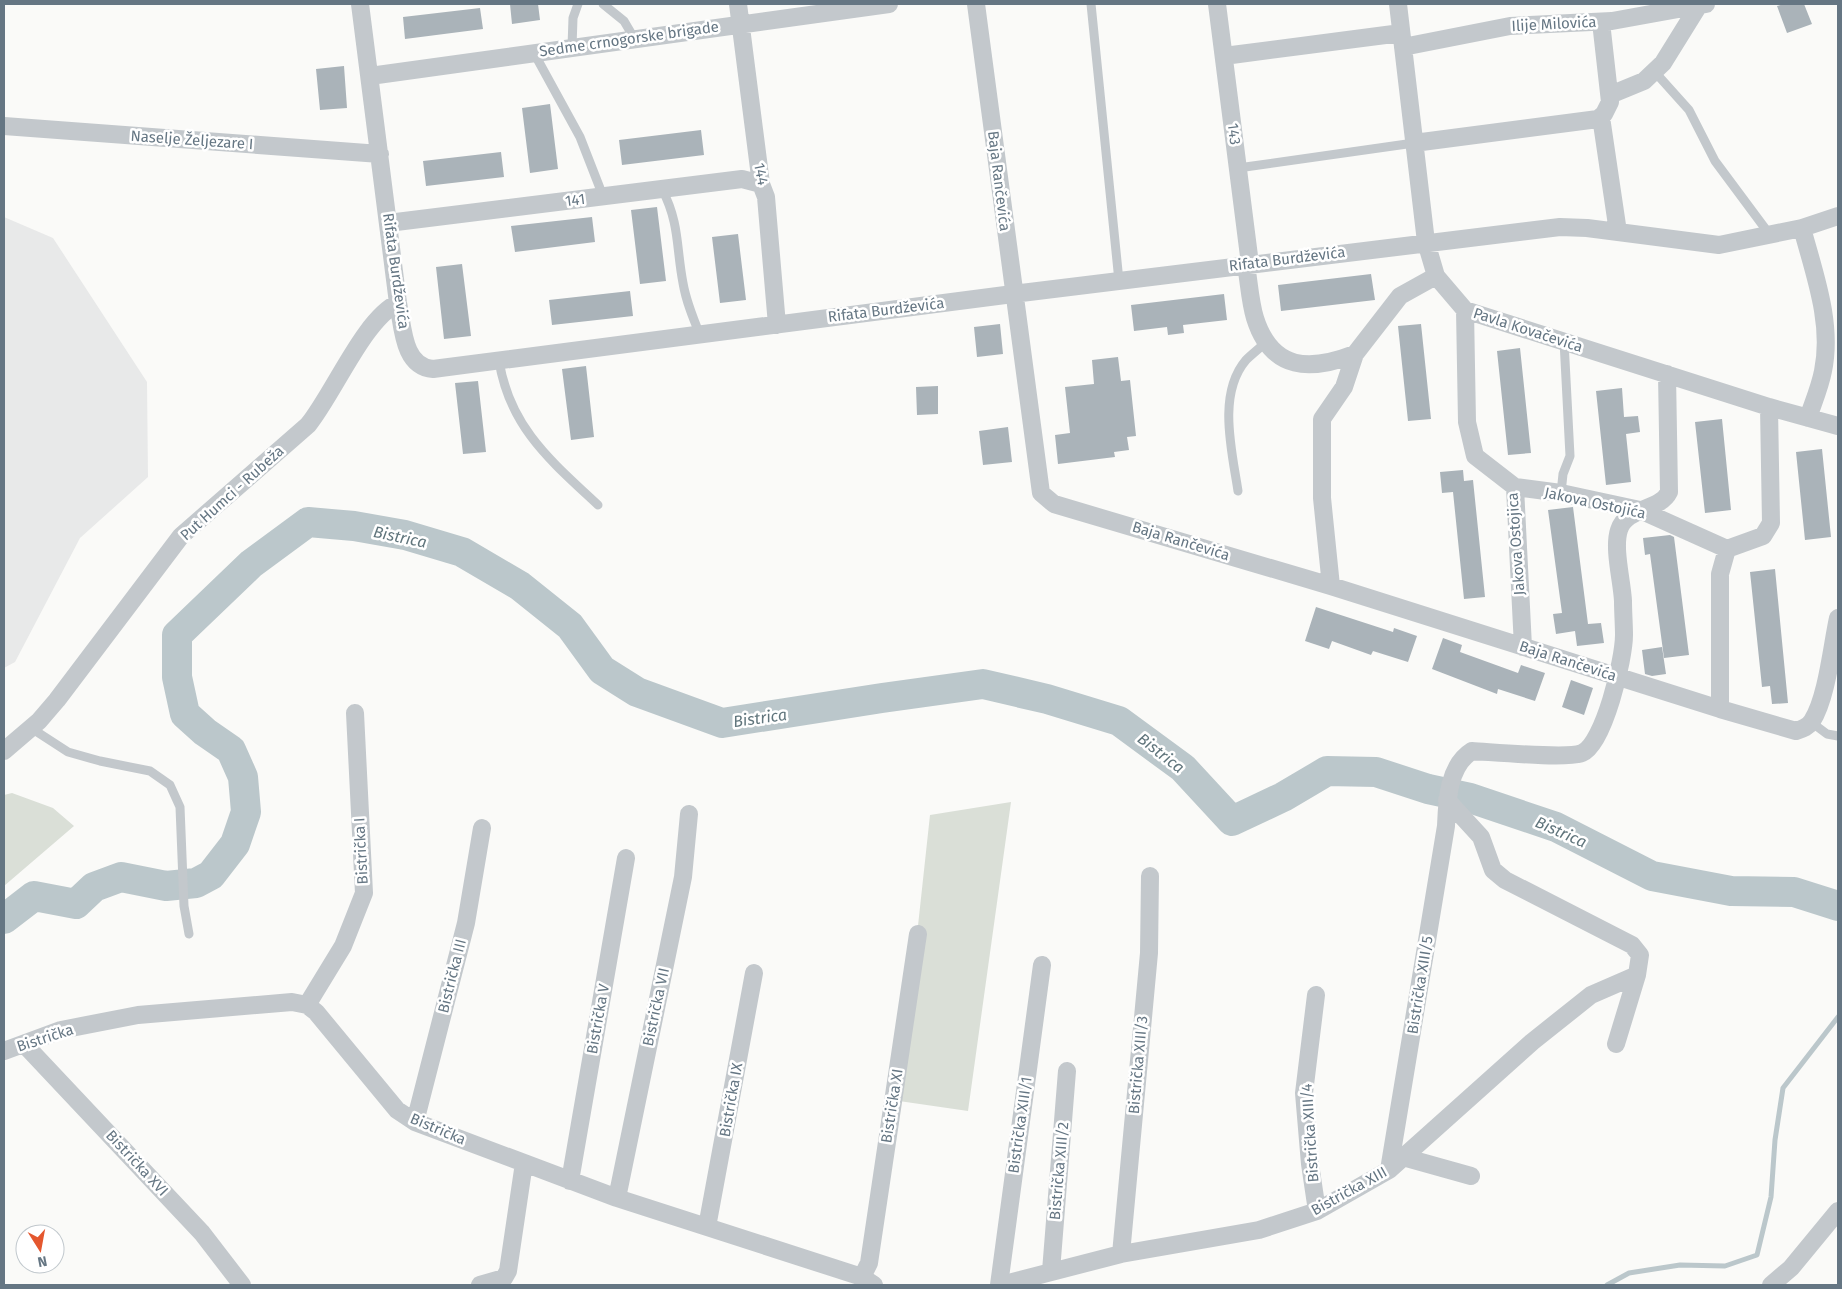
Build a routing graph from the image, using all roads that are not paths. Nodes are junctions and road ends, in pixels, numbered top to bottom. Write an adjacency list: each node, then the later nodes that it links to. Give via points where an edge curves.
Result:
1 (360, 4): 20 (street, Rifata Burdževića)
2 (578, 4): 16 (lane, via 573,18)
3 (603, 4): 14 (lane, via 624,21)
4 (738, 4): 13 (street, 144)
5 (889, 4): 13 (street, Sedme crnogorske brigade)
6 (976, 4): 39 (street, Baja Rančevića)
7 (1092, 4): 38 (lane)
8 (1217, 4): 18 (street, 143)
9 (1398, 4): 15 (street, Pavla Kovačevića)
10 (1702, 4): 11 (street, Ilije Milovića); 19 (street, via 1663,63)
11 (1629, 11): 12 (street, Ilije Milovića)
12 (1601, 22): 15 (street, Ilije Milovića, via 1518,25); 21 (street)
13 (741, 23): 14 (street, Sedme crnogorske brigade); 27 (street, 144)
14 (634, 38): 16 (street, Sedme crnogorske brigade)
15 (1402, 40): 18 (street, Ilije Milovića); 24 (street, Pavla Kovačevića)
16 (572, 47): 17 (street, Sedme crnogorske brigade)
17 (534, 52): 20 (street, Sedme crnogorske brigade); 29 (lane, via 580,136)
18 (1224, 56): 26 (street, 143)
19 (1654, 71): 21 (street, via 1644,81); 34 (lane, via 1689,110 1715,161)
20 (370, 76): 25 (street, Rifata Burdževića)
21 (1610, 95): 22 (street, via 1610,102)
22 (1601, 116): 24 (street, via 1578,124); 33 (street)
23 (4, 126): 25 (street, Naselje Željezare I)
24 (1414, 144): 26 (lane); 35 (street, Pavla Kovačevića)
25 (380, 154): 31 (street, Rifata Burdževića)
26 (1238, 168): 36 (street, 143)
27 (761, 184): 28 (street, 141, via 742,179); 42 (street, 144, via 766,197)
28 (662, 189): 29 (street, 141); 43 (lane, via 673,214 682,282)
29 (604, 196): 31 (street, 141)
30 (1838, 216): 32 (street, Rifata Burdževića)
31 (388, 223): 40 (street, Rifata Burdževića)
32 (1802, 228): 34 (street, Rifata Burdževića); 47 (street, via 1823,308)
33 (1618, 232): 34 (street, Rifata Burdževića, via 1719,245); 35 (street, Rifata Burdževića, via 1560,227)
34 (1770, 235)
35 (1426, 242): 36 (street, Rifata Burdževića); 37 (street, Pavla Kovačevića)
36 (1248, 264): 38 (street, Rifata Burdževića); 45 (street, 143, via 1255,318)
37 (1436, 276): 41 (street, Pavla Kovačevića); 46 (street, via 1400,296)
38 (1119, 281): 39 (street, Rifata Burdževića)
39 (1013, 294): 42 (street, Rifata Burdževića); 60 (street, Baja Rančevića, via 1041,494 1054,504)
40 (398, 303): 48 (street, Rifata Burdževića, via 408,349 418,365 433,369); 67 (street, Put Humci - Rubeža, via 385,309 372,325 322,407 308,424 181,536 57,700)
41 (1465, 310): 44 (street, Pavla Kovačevića); 54 (street, Jakova Ostojica, via 1467,422 1474,456)
42 (777, 325): 43 (street, Rifata Burdževića)
43 (700, 335): 48 (street, Rifata Burdževića)
44 (1564, 341): 50 (street, Pavla Kovačevića); 56 (lane, via 1570,456)
45 (1266, 342): 46 (street, via 1280,356 1296,364 1315,366); 55 (lane, via 1245,361 1231,398 1229,414)
46 (1355, 354): 60 (street, via 1344,388 1322,419 1322,498)
47 (1824, 357): 49 (street); 52 (street)
48 (500, 361): 57 (lane, via 510,402 529,436)
49 (1838, 372)
50 (1667, 374): 51 (street, Pavla Kovačevića); 58 (street, via 1669,492 1662,501)
51 (1769, 407): 52 (street, Pavla Kovačevića); 59 (street, via 1771,523 1763,536)
52 (1808, 418): 53 (street, Pavla Kovačevića)
53 (1838, 426)
54 (1515, 488): 56 (street, Jakova Ostojića); 62 (street, Jakova Ostojica)
55 (1238, 491)
56 (1561, 493): 58 (street, Jakova Ostojića)
57 (598, 505)
58 (1640, 510): 59 (street, Jakova Ostojića); 63 (street, via 1619,529 1624,636)
59 (1727, 549): 64 (street, via 1720,574)
60 (1331, 586): 62 (street, Baja Rančevića)
61 (1838, 618): 66 (street, via 1819,707)
62 (1523, 647): 63 (street, Baja Rančevića)
63 (1619, 677): 64 (street, Baja Rančevića); 70 (street, Bistrička XIII/5, via 1594,743 1582,754 1472,751 1453,775)
64 (1720, 709): 66 (street, Baja Rančevića, via 1796,731)
65 (355, 713): 81 (street, Bistrička I, via 364,893 343,946)
66 (1811, 722): 68 (lane, via 1827,734)
67 (31, 728): 69 (street, Put Humci - Rubeža); 75 (lane, via 68,752 84,758 150,771 164,779 175,792 180,807 184,906)
68 (1838, 736)
69 (4, 751)
70 (1447, 800): 79 (street, via 1480,837 1494,870 1505,880 1632,945 1640,955); 89 (street, Bistrička XIII/5, via 1446,826)
71 (690, 814): 92 (street, Bistrička VII, via 683,877)
72 (482, 828): 86 (street, Bistrička III, via 466,923)
73 (626, 858): 91 (street, Bistrička V)
74 (1150, 876): 96 (street, Bistrička XIII/3, via 1149,953)
75 (189, 934)
76 (918, 934): 98 (street, Bistrička XI)
77 (1042, 965): 101 (street, Bistrička XIII/1)
78 (754, 973): 95 (street, Bistrička IX)
79 (1637, 975): 82 (street); 87 (street, Bistrička XIII, via 1591,995 1532,1042)
80 (1316, 995): 93 (street, Bistrička XIII/4, via 1304,1093)
81 (306, 1004): 83 (street, Bistrička, via 292,1002 138,1015 61,1030); 86 (street, Bistrička, via 349,1050 397,1110)
82 (1616, 1044)
83 (25, 1045): 84 (street, Bistrička); 99 (street, Bistrička XVI, via 202,1233)
84 (4, 1051)
85 (1067, 1071): 97 (street, Bistrička XIII/2)
86 (415, 1122): 88 (street, Bistrička)
87 (1403, 1157): 89 (street, Bistrička XIII); 90 (street)
88 (524, 1164): 91 (street, Bistrička); 100 (street, via 508,1271 497,1282)
89 (1389, 1170): 93 (street, Bistrička XIII)
90 (1471, 1176)
91 (570, 1181): 92 (street, Bistrička)
92 (616, 1198): 95 (street, Bistrička)
93 (1318, 1211): 96 (street, Bistrička XIII, via 1259,1230)
94 (1838, 1211): 102 (street, via 1791,1268)
95 (707, 1227): 98 (street, Bistrička)
96 (1121, 1254): 97 (street, Bistrička XIII)
97 (1051, 1271): 101 (street, Bistrička XIII)
98 (863, 1283)
99 (242, 1285)
100 (480, 1285)
101 (1000, 1285)
102 (1771, 1285)

